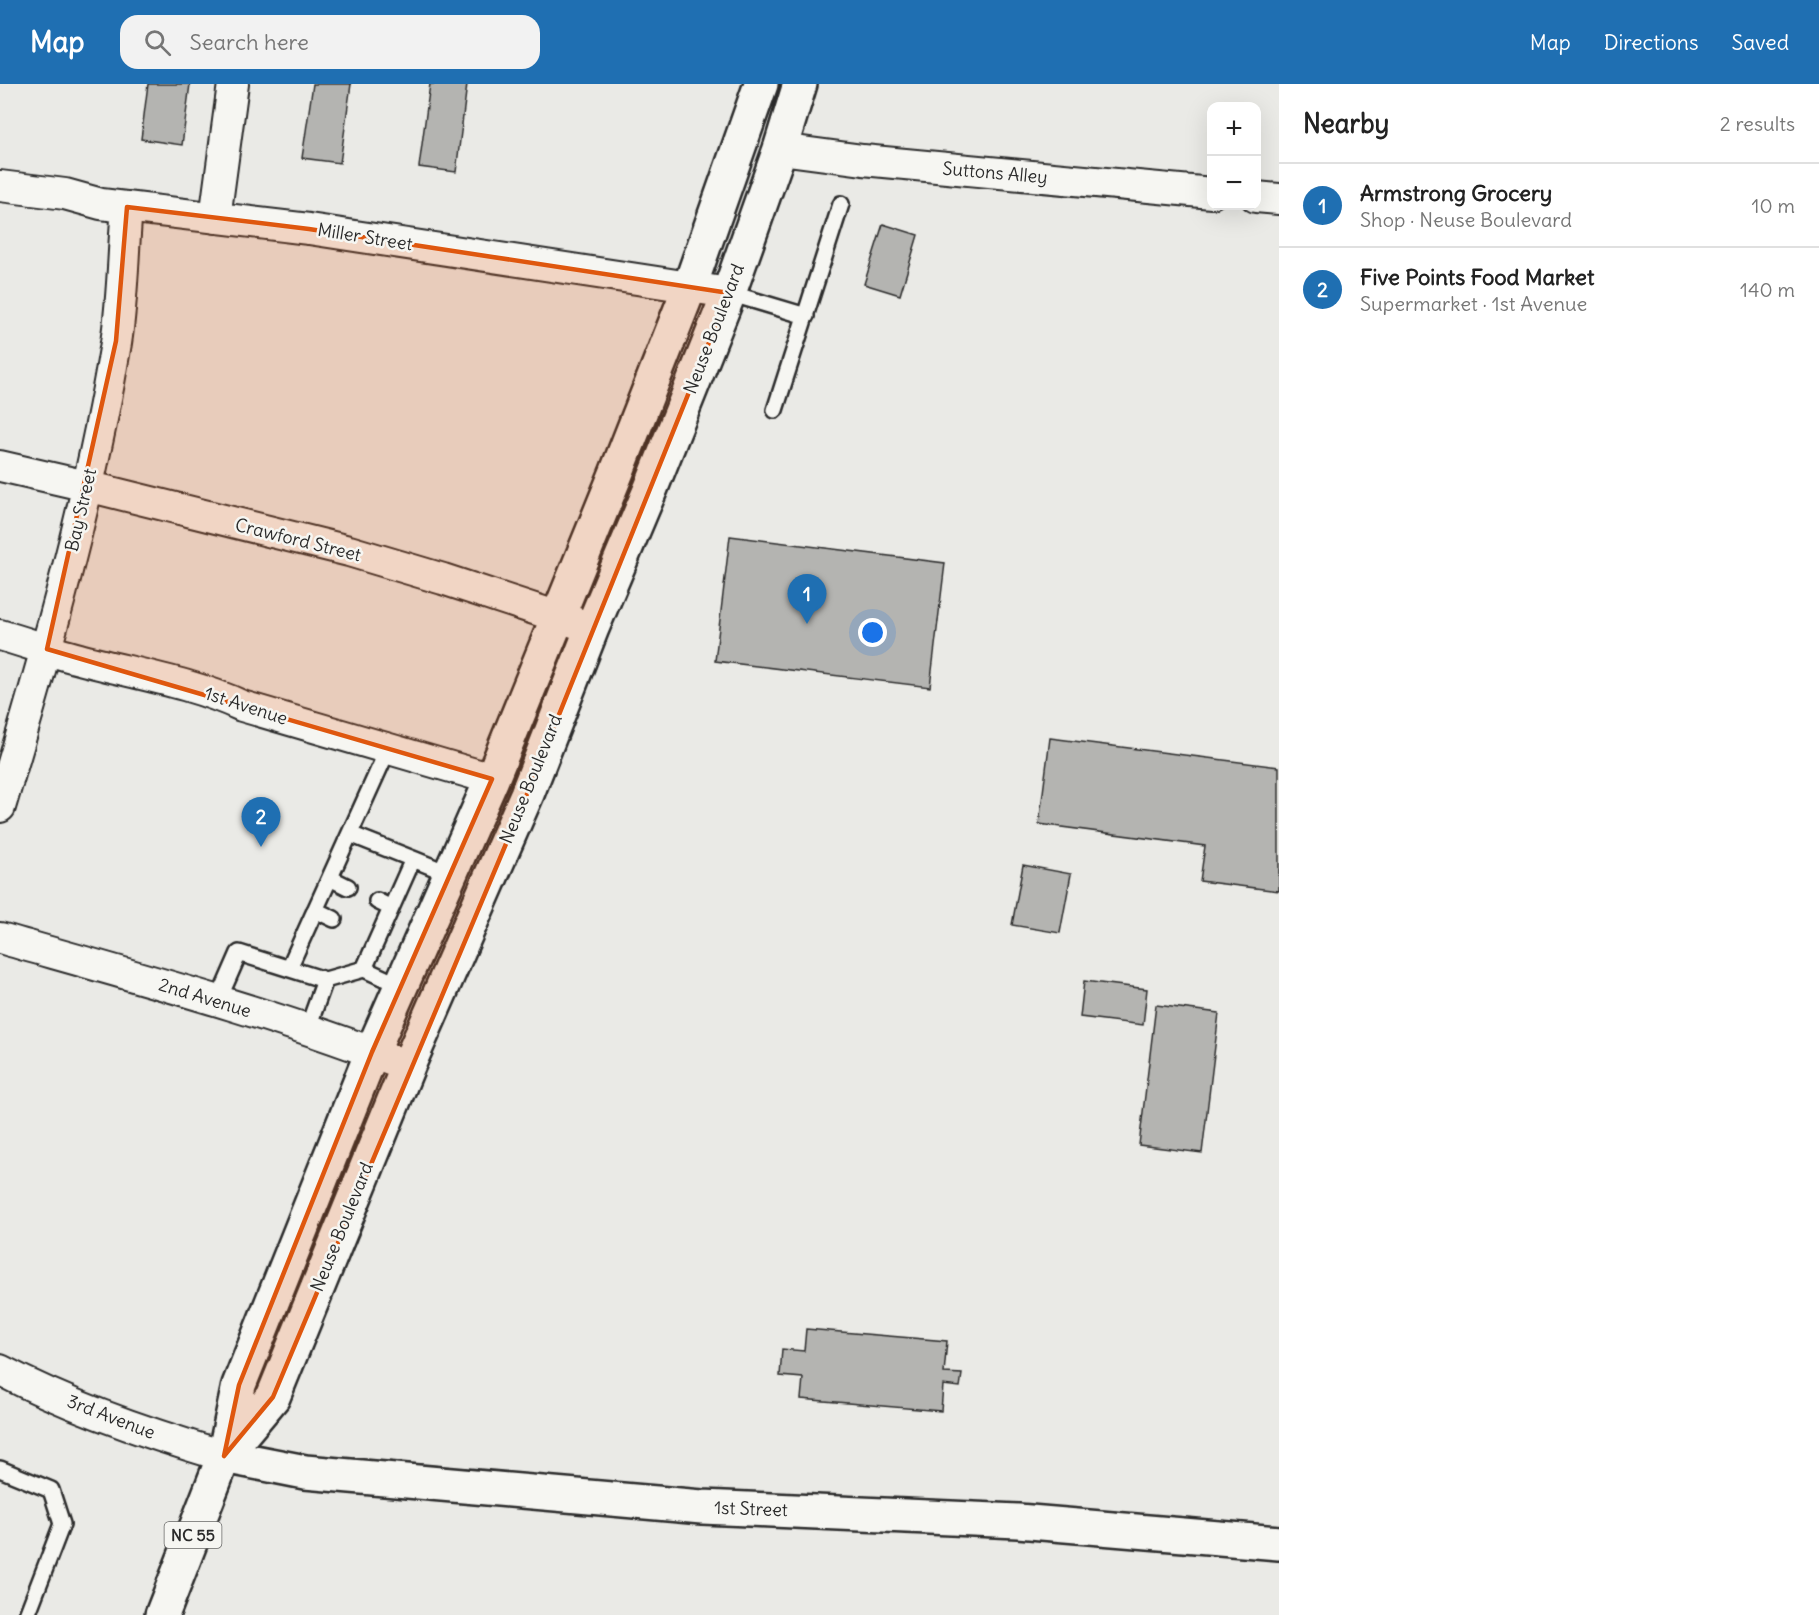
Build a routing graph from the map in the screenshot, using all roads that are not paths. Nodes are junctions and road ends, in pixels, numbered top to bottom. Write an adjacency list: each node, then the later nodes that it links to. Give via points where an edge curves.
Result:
1 (233, 84): 11 (street)
2 (761, 84): 12 (main road, Neuse Boulevard)
3 (800, 84): 4 (main road, Neuse Boulevard)
4 (780, 149): 6 (street, Suttons Alley); 13 (main road, Neuse Boulevard)
5 (0, 186): 10 (street, Miller Street)
6 (1207, 193)
7 (1261, 197): 8 (street)
8 (1279, 199)
9 (841, 204): 14 (lane)
10 (127, 207): 11 (street, Miller Street); 17 (street, Bay Street, via 116,341)
11 (215, 218): 12 (street, Miller Street)
12 (690, 286): 13 (street, Miller Street); 18 (main road, Neuse Boulevard)
13 (729, 293): 14 (lane); 19 (main road, Neuse Boulevard)
14 (806, 316): 15 (lane)
15 (775, 410)
16 (0, 466): 17 (street, Crawford Street)
17 (87, 486): 18 (street, Crawford Street, via 349,551); 21 (street, Bay Street)
18 (558, 615): 19 (street, Crawford Street); 23 (main road, Neuse Boulevard)
19 (592, 628): 40 (main road, Neuse Boulevard, via 526,794)
20 (0, 635): 21 (street, 1st Avenue)
21 (47, 649): 22 (street, 1st Avenue); 24 (street, Bay Street)
22 (388, 749): 23 (street, 1st Avenue); 25 (lane)
23 (492, 779): 27 (main road, Neuse Boulevard)
24 (0, 807)
25 (350, 834): 26 (lane); 28 (lane)
26 (413, 859): 27 (lane); 34 (lane, via 384,904)
27 (450, 874): 36 (main road, Neuse Boulevard)
28 (330, 878): 29 (lane); 30 (lane)
29 (348, 887)
30 (315, 910): 31 (lane); 33 (lane)
31 (334, 920)
32 (0, 938): 37 (street, 2nd Avenue)
33 (289, 968): 35 (lane); 37 (lane, via 239,953)
34 (364, 969): 35 (lane); 36 (lane)
35 (325, 980): 38 (lane)
36 (401, 986): 39 (main road, Neuse Boulevard)
37 (218, 1001): 38 (street, 2nd Avenue)
38 (307, 1030): 39 (street, 2nd Avenue)
39 (372, 1052): 40 (street, 2nd Avenue); 42 (main road, Neuse Boulevard, via 239,1385)
40 (408, 1066): 42 (main road, Neuse Boulevard, via 273,1397)
41 (0, 1370): 42 (street, 3rd Avenue, via 34,1388)
42 (224, 1456): 44 (main road, 1st Street, via 305,1472 690,1506 1018,1521); 46 (main road, Neuse Boulevard / NC 55)
43 (0, 1469): 45 (lane, via 51,1490 62,1524)
44 (1279, 1543)
45 (27, 1615)
46 (162, 1615)

